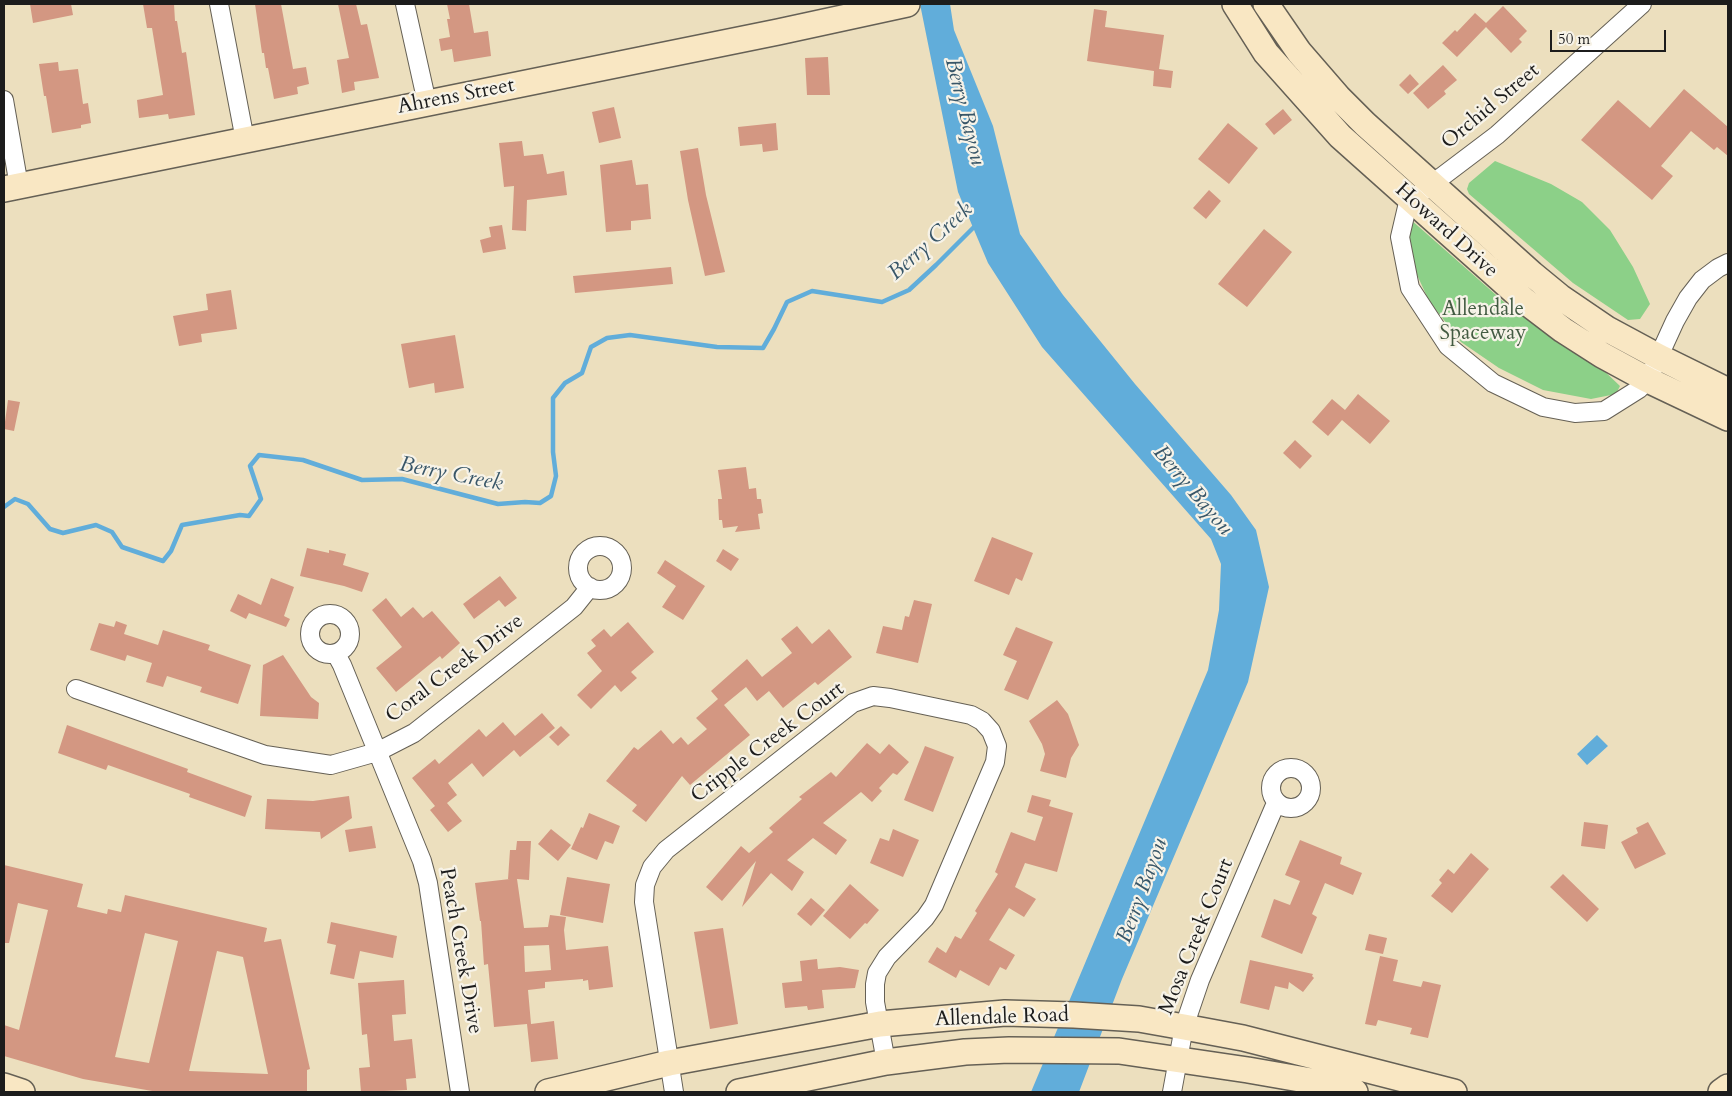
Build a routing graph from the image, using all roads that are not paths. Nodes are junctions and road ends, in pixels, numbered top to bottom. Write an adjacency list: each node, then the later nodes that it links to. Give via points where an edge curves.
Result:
1 (219, 4): 9 (street)
2 (405, 4): 8 (street)
3 (907, 4): 8 (main road, Ahrens Street)
4 (1235, 4): 12 (main road, Howard Drive, via 1266,53 1296,89 1340,136)
5 (1266, 4): 10 (main road, Howard Drive, via 1338,97)
6 (1642, 4): 10 (street, Orchid Street, via 1515,120)
7 (4, 100): 11 (street)
8 (426, 103): 9 (main road, Ahrens Street)
9 (246, 140): 11 (main road, Ahrens Street)
10 (1433, 184): 12 (street, Orchid Street); 14 (main road, Howard Drive, via 1560,297 1607,329)
11 (12, 188)
12 (1411, 200): 15 (main road, Howard Drive, via 1525,301 1563,330); 15 (street, via 1400,237 1410,288 1448,346 1493,383 1543,407 1575,413 1604,412 1639,390)
13 (1728, 263): 14 (street, via 1702,280 1688,298)
14 (1659, 357): 15 (street); 16 (main road, Howard Drive)
15 (1648, 380): 17 (main road, Howard Drive)
16 (1728, 391)
17 (1728, 418)
18 (590, 587): 21 (street, Coral Creek Drive, via 574,607 414,733)
19 (336, 654): 21 (street, Peach Creek Drive)
20 (76, 688): 21 (street, Coral Creek Drive, via 265,755 331,765)
21 (377, 752): 32 (street, Peach Creek Drive, via 428,883)
22 (1276, 803): 24 (street, Mosa Creek Court, via 1200,980)
23 (880, 1024): 24 (main road, Allendale Road, via 1005,1013 1139,1019); 27 (street, Cripple Creek Court); 28 (main road, Allendale Road); 28 (street, Cripple Creek Court, via 875,1002 877,973 934,904 995,762 997,746 991,731 971,715 873,696 853,703 666,850 652,867 645,886 644,902)
24 (1184, 1026): 25 (main road, Allendale Road); 26 (street, Mosa Creek Court)
25 (1325, 1058): 29 (main road); 37 (main road, Allendale Road)
26 (1177, 1059): 27 (main road, Allendale Road, via 1118,1051 1009,1050); 29 (main road, Allendale Road); 35 (street, Mosa Creek Court)
27 (886, 1062): 34 (main road, Allendale Road)
28 (668, 1063): 31 (main road, Allendale Road); 33 (street, Cripple Creek Court)
29 (1317, 1082): 36 (main road, Allendale Road)
30 (1728, 1087): 38 (main road)
31 (564, 1091)
32 (460, 1092)
33 (674, 1092)
34 (739, 1092)
35 (1172, 1092)
36 (1355, 1092)
37 (1454, 1092)
38 (1721, 1092)

